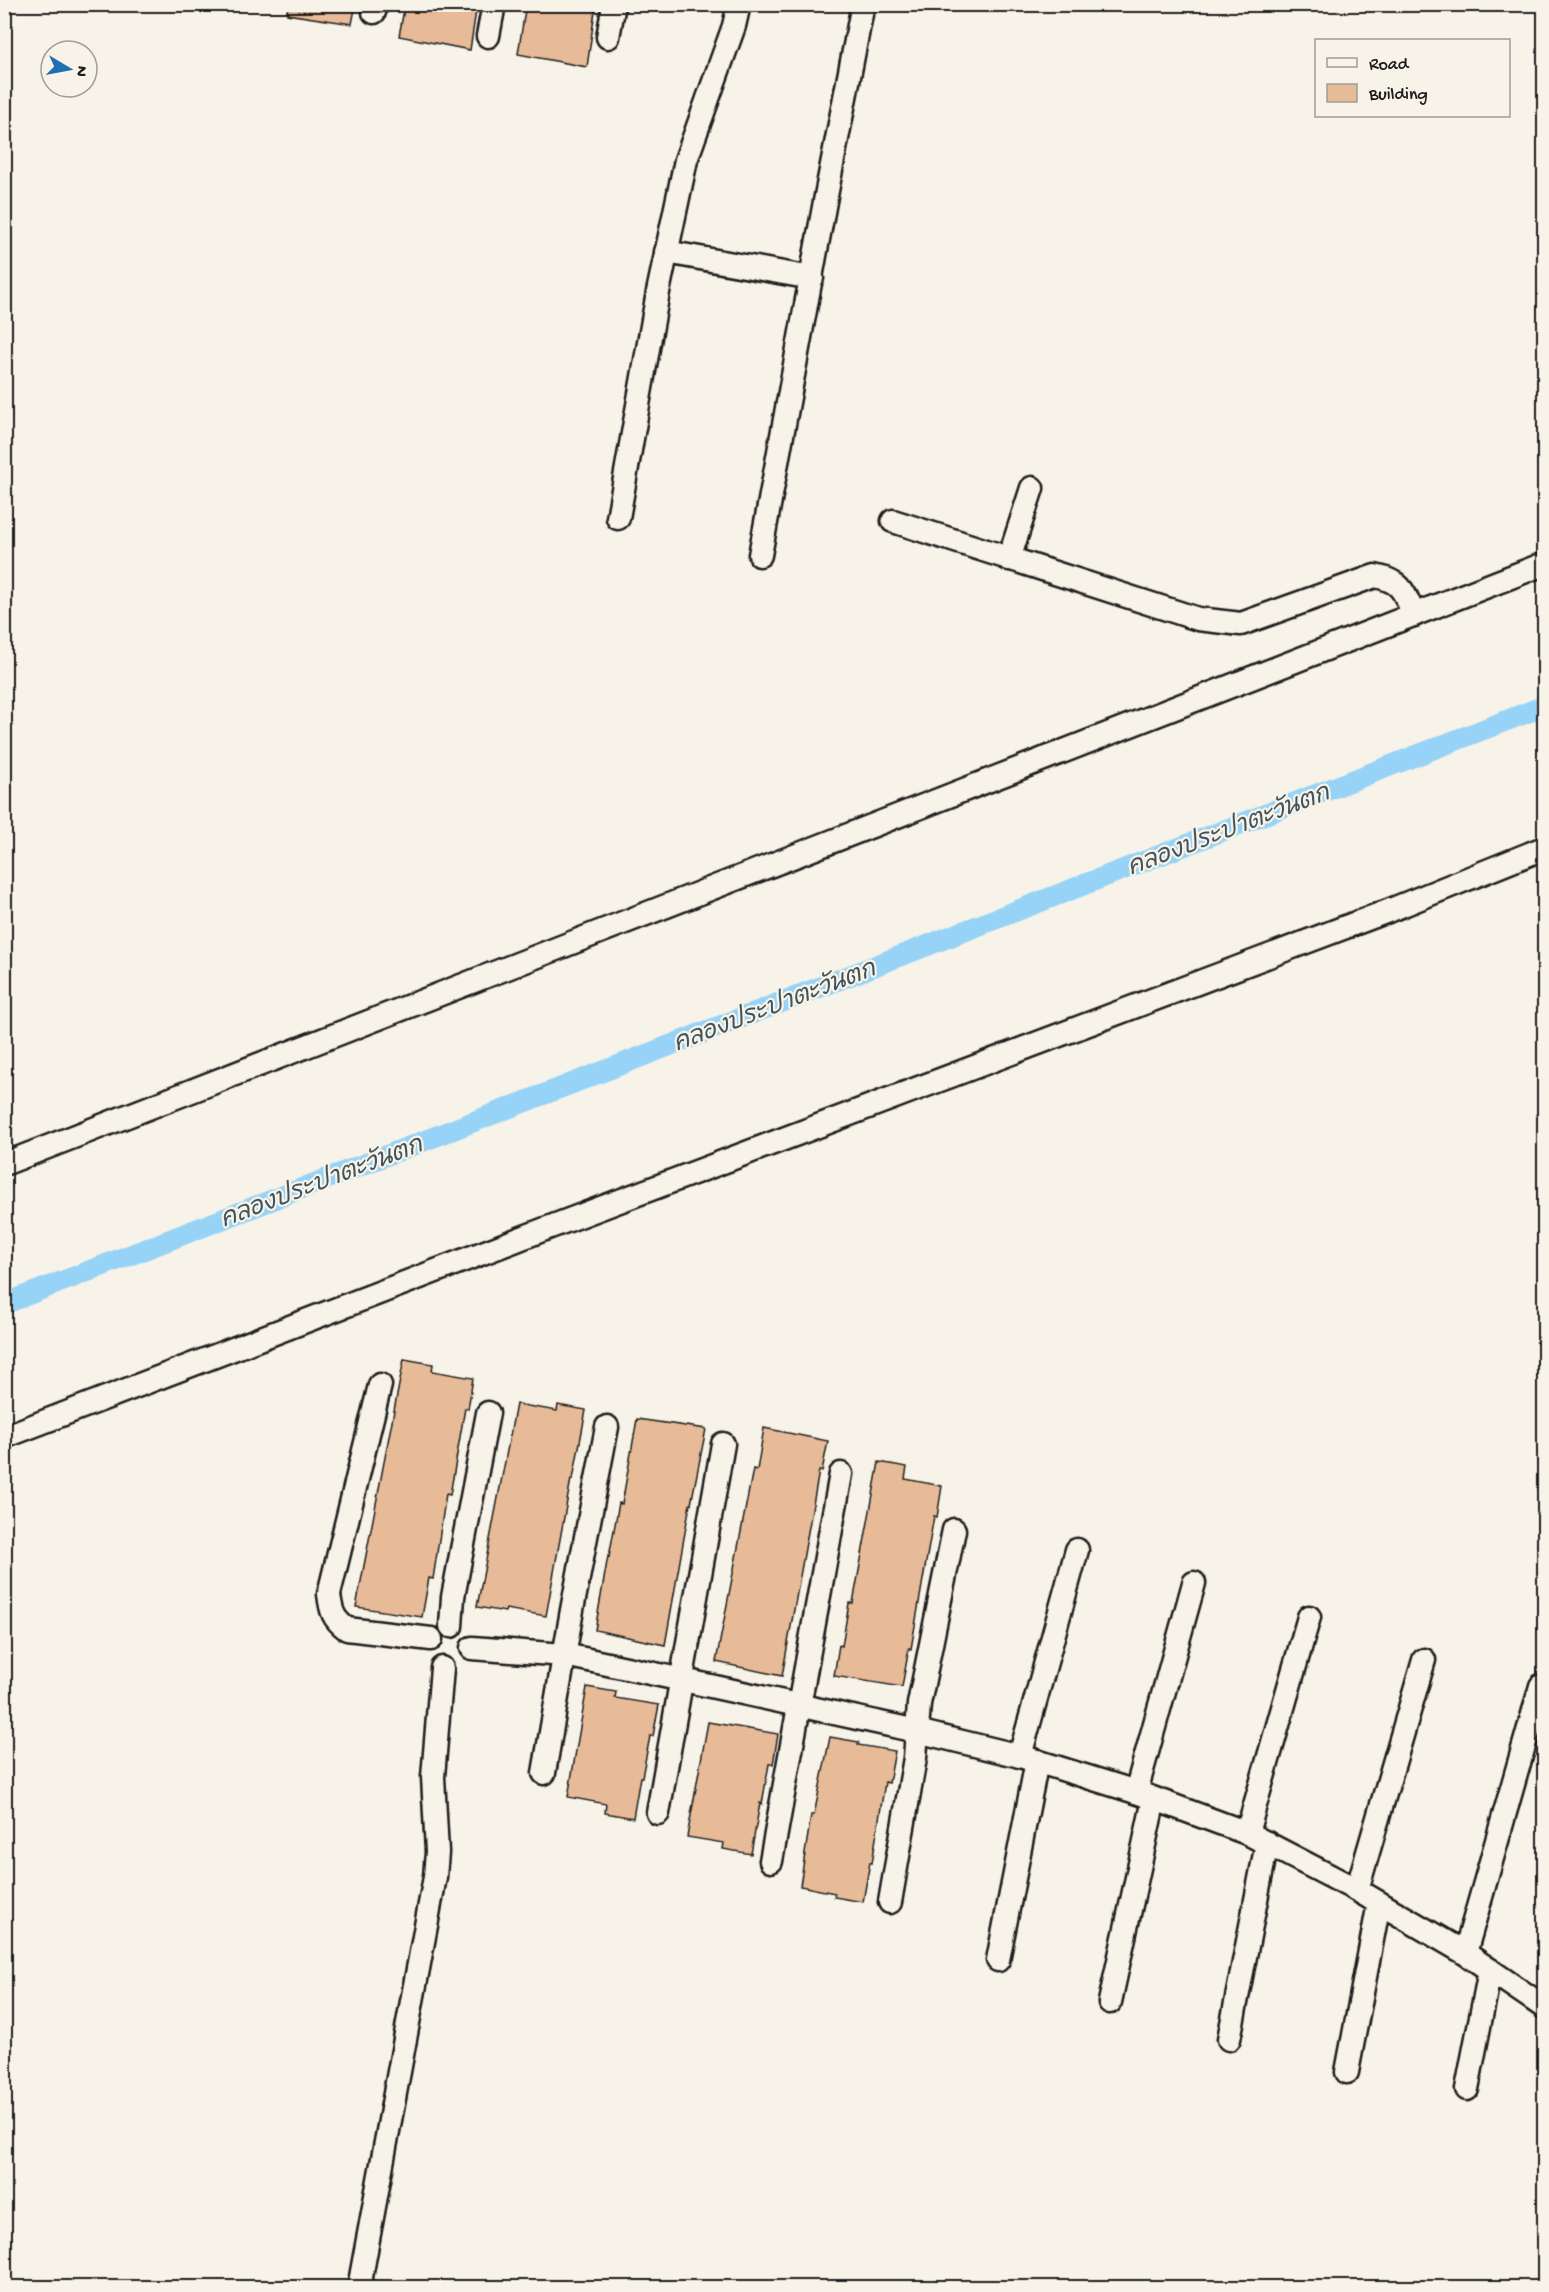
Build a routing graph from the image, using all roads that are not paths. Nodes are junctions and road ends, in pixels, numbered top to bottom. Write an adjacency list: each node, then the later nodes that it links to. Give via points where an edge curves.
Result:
1 (494, 4): 5 (street)
2 (614, 4): 6 (street)
3 (739, 4): 7 (street, via 686,160)
4 (863, 4): 8 (street)
5 (488, 36)
6 (608, 37)
7 (666, 252): 8 (street); 10 (street)
8 (812, 278): 12 (street)
9 (1032, 488): 13 (street)
10 (618, 518)
11 (893, 521): 13 (street)
12 (760, 555)
13 (1009, 559): 15 (street, via 1198,619 1226,624 1256,620 1375,576 1398,583)
14 (1545, 564): 15 (street)
15 (1414, 615): 17 (street)
16 (1545, 848): 21 (street)
17 (4, 1164)
18 (380, 1385): 29 (street, via 328,1594 331,1611 336,1622 348,1629)
19 (488, 1413): 28 (street)
20 (608, 1427): 31 (street)
21 (4, 1437)
22 (723, 1444): 34 (street)
23 (842, 1474): 36 (street)
24 (954, 1530): 37 (street)
25 (1077, 1550): 38 (street)
26 (1194, 1582): 40 (street)
27 (1309, 1617): 42 (street)
28 (451, 1626): 29 (street, via 436,1632); 30 (street, via 466,1633)
29 (431, 1639): 33 (street, via 431,1656)
30 (472, 1648): 31 (street); 33 (street, via 466,1663)
31 (565, 1655): 34 (street); 39 (street)
32 (1424, 1660): 45 (street)
33 (442, 1668): 56 (street, via 433,1777 435,1877)
34 (683, 1680): 36 (street); 41 (street)
35 (1541, 1686): 48 (street)
36 (798, 1706): 37 (street); 44 (street)
37 (917, 1731): 38 (street); 46 (street)
38 (1028, 1758): 40 (street); 49 (street)
39 (544, 1773)
40 (1145, 1795): 42 (street); 51 (street)
41 (658, 1813)
42 (1246, 1833): 43 (street)
43 (1267, 1843): 45 (street); 53 (street)
44 (771, 1861)
45 (1357, 1890): 47 (street)
46 (890, 1902)
47 (1380, 1903): 48 (street); 54 (street)
48 (1465, 1953): 50 (street)
49 (998, 1960)
50 (1490, 1970): 52 (street); 55 (street)
51 (1110, 2002)
52 (1545, 2007)
53 (1229, 2039)
54 (1347, 2072)
55 (1467, 2089)
56 (359, 2288)

